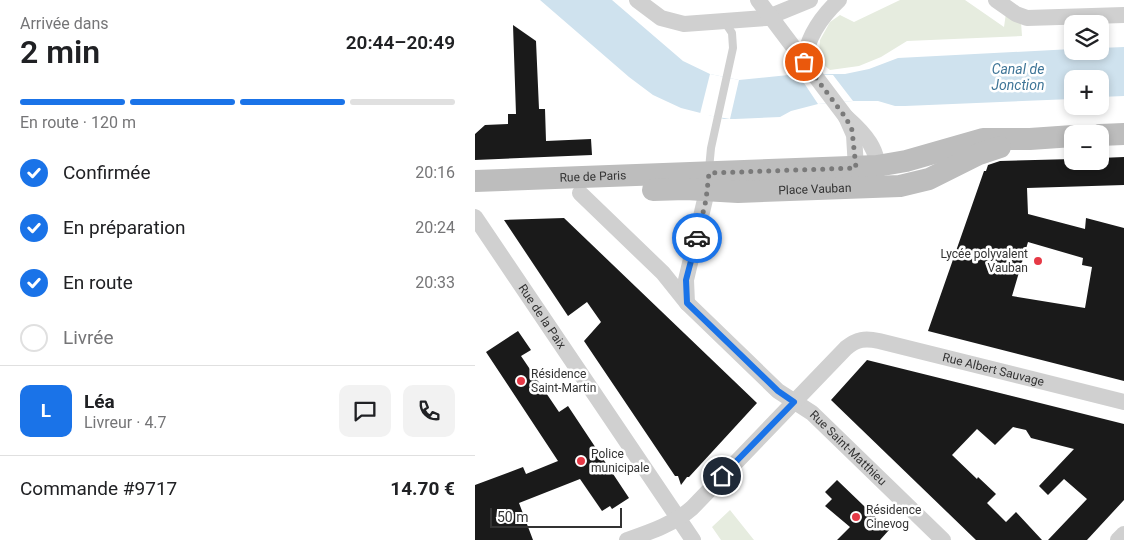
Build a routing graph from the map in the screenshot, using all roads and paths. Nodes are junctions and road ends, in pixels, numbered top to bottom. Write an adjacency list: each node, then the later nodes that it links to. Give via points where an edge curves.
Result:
1 (637, 0): 8 (street, via 653,13 677,23)
2 (759, 0): 7 (street)
3 (810, 0): 7 (street)
4 (839, 0): 9 (street, via 825,14 808,41)
5 (996, 0): 6 (street, via 1027,18)
6 (1124, 15)
7 (770, 17): 8 (street); 9 (street)
8 (724, 21): 16 (lane, via 733,37 731,61 714,133)
9 (804, 62): 14 (street, via 846,118)
10 (1124, 134): 11 (main road)
11 (1109, 135)
12 (1064, 137): 13 (main road)
13 (1030, 139): 14 (main road, Place Vauban, via 983,139 906,161); 17 (main road, Place Vauban, via 988,150 921,182)
14 (867, 167): 16 (main road, Place Vauban); 17 (street, via 862,182)
15 (475, 181): 16 (main road, Rue de Paris)
16 (708, 182): 17 (main road, Place Vauban, via 738,192); 18 (main road, Rue de Paris, via 677,189); 21 (street, via 686,280)
17 (869, 188)
18 (580, 193): 19 (main road, Rue de Paris); 21 (street, Rue Saint-Matthieu, via 663,273)
19 (475, 197)
20 (475, 217): 24 (street, Rue de la Paix)
21 (687, 303): 22 (street, Rue Saint-Matthieu, via 778,391)
22 (794, 402): 23 (street, Rue Albert Sauvage, via 846,348 861,339); 24 (street); 28 (street, Rue Saint-Matthieu, via 812,413)
23 (1124, 402)
24 (678, 519): 26 (street); 27 (street, Rue de la Paix)
25 (1124, 534): 29 (street)
26 (627, 540)
27 (693, 540)
28 (943, 540)
29 (1118, 540)

